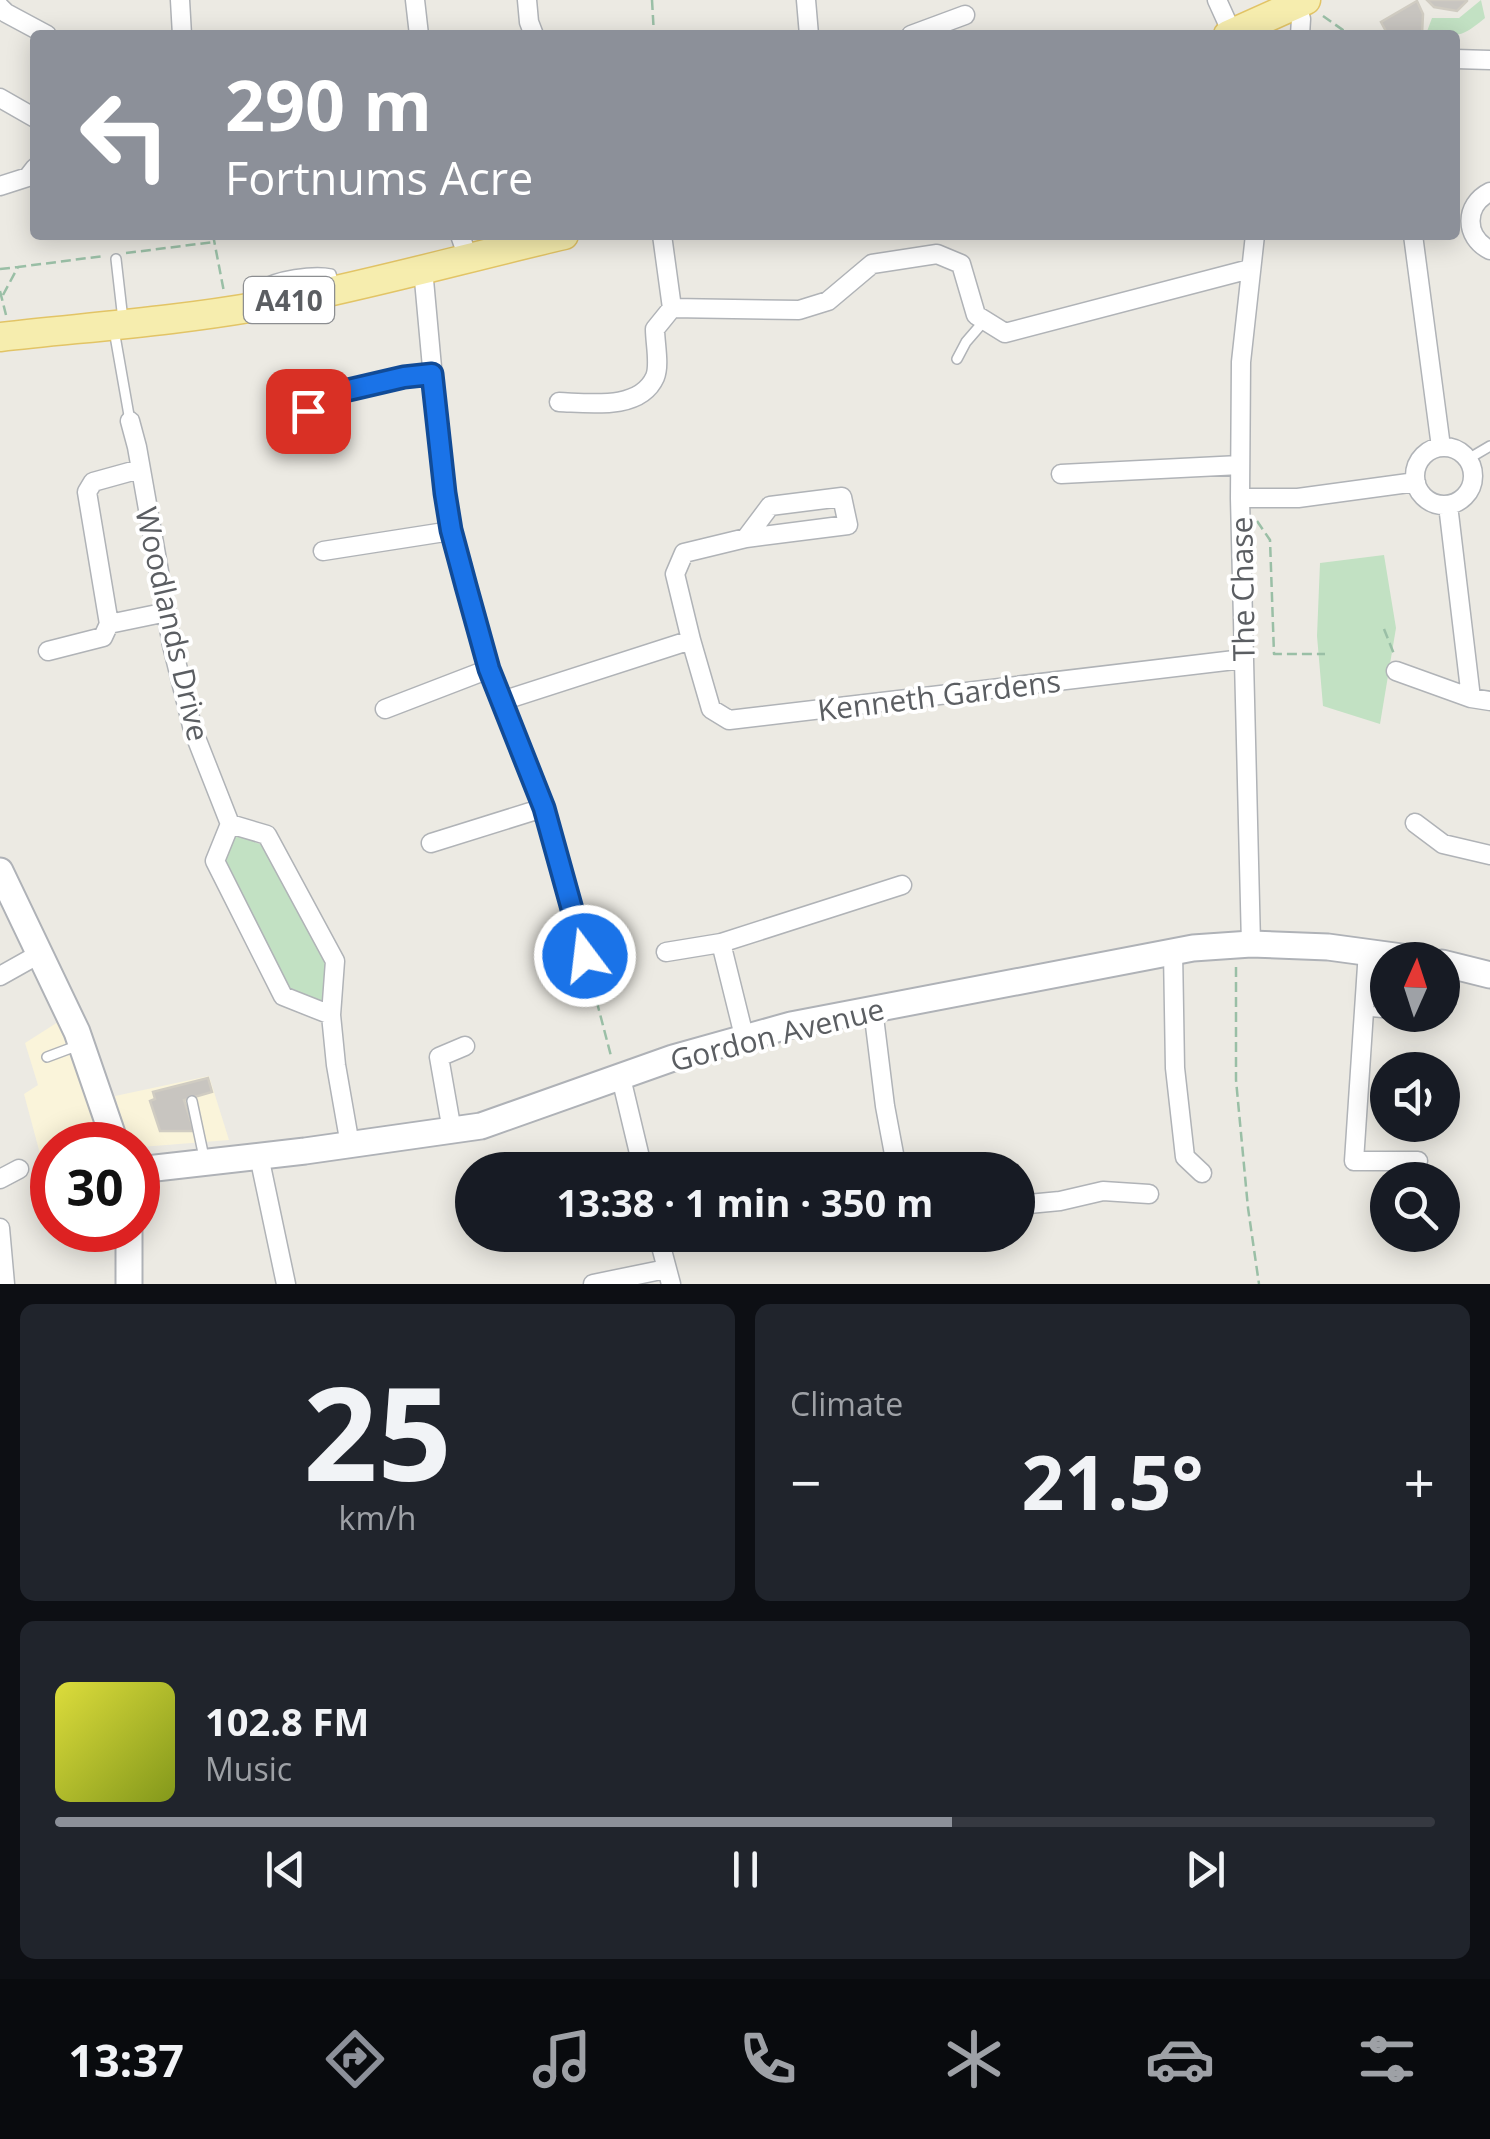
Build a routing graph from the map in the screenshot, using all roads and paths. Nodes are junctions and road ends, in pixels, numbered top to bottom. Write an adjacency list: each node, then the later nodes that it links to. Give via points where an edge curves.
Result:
1 (180, 0): 11 (street)
2 (416, 0): 12 (street)
3 (528, 0): 13 (street)
4 (652, 0): 14 (path)
5 (806, 0): 15 (street)
6 (1217, 0): 17 (street)
7 (1302, 2): 18 (main road); 19 (street); 20 (path)
8 (0, 7): 10 (street)
9 (965, 16): 16 (street)
10 (38, 30)
11 (182, 30)
12 (418, 30)
13 (532, 30)
14 (654, 30)
15 (809, 30)
16 (926, 30)
17 (1228, 30)
18 (1239, 30)
19 (1300, 30)
20 (1343, 30)
21 (1460, 59): 22 (street)
22 (1490, 60)
23 (0, 98): 24 (street)
24 (30, 115)
25 (30, 174): 26 (street)
26 (0, 186)
27 (1490, 192): 28 (street)
28 (1462, 227): 35 (street)
29 (519, 240): 34 (main road, A410)
30 (663, 240): 42 (street)
31 (1254, 240): 40 (street, The Chase)
32 (1414, 240): 53 (street)
33 (214, 242): 37 (path); 43 (path)
34 (464, 246): 39 (main road, A410)
35 (1490, 250)
36 (116, 258): 45 (lane)
37 (18, 267): 38 (path); 41 (path)
38 (0, 269)
39 (424, 269): 43 (main road, A410); 48 (street)
40 (1250, 269): 44 (street, via 1005,332); 55 (street, The Chase)
41 (1, 293): 46 (path)
42 (672, 308): 44 (street, via 799,310 828,301 872,264 937,254 960,264 976,315); 49 (street, via 655,329 656,375 642,395 610,403)
43 (227, 310): 45 (main road, A410)
44 (985, 320): 47 (lane)
45 (118, 325): 46 (main road, A410); 50 (lane)
46 (5, 337)
47 (957, 359)
48 (432, 374): 51 (street, via 314,398 308,411); 61 (street)
49 (559, 402)
50 (130, 421): 56 (street, Woodlands Drive)
51 (314, 440)
52 (1490, 446): 54 (lane)
53 (1441, 447): 54 (street); 58 (street, via 1420,460)
54 (1468, 459): 60 (street, via 1470,490)
55 (1240, 465): 57 (street); 59 (street, The Chase)
56 (140, 469): 64 (street, Woodlands Drive); 65 (street, via 93,482 88,492)
57 (1061, 474)
58 (1416, 482): 59 (street, via 1298,498); 60 (street, via 1429,500)
59 (1240, 498): 69 (path, via 1270,540 1274,654); 70 (street, The Chase)
60 (1448, 505): 73 (street)
61 (451, 530): 63 (street); 71 (street)
62 (746, 538): 62 (street, via 848,525 842,496 770,506); 67 (street, Kenneth Gardens, via 684,553 674,574)
63 (323, 550)
64 (167, 612): 65 (street); 78 (street, Woodlands Drive, via 193,730)
65 (108, 624): 68 (street, via 103,637)
66 (1384, 629): 72 (path)
67 (691, 640): 70 (street, Kenneth Gardens, via 710,709 729,720); 74 (street)
68 (48, 650)
69 (1325, 654)
70 (1243, 660): 84 (street, The Chase)
71 (489, 669): 74 (street); 75 (street)
72 (1399, 672): 73 (street)
73 (1481, 699)
74 (502, 701): 76 (street)
75 (385, 709)
76 (544, 808): 79 (street); 89 (street)
77 (1414, 823): 80 (street, via 1443,844)
78 (230, 824): 96 (street, via 266,835 336,961); 96 (street, via 215,861 284,996)
79 (431, 844)
80 (1490, 854)
81 (0, 870): 88 (street)
82 (902, 885): 83 (street)
83 (721, 943): 87 (street); 97 (street)
84 (1243, 945): 85 (street, Gordon Avenue); 86 (street, Gordon Avenue); 124 (path, via 1236,1080)
85 (1368, 950): 94 (street)
86 (1173, 951): 93 (street, Gordon Avenue); 113 (street, via 1185,1158)
87 (666, 952)
88 (41, 954): 92 (street); 98 (street)
89 (590, 955): 101 (path)
90 (1460, 968): 91 (street)
91 (1490, 975)
92 (0, 976)
93 (874, 1009): 97 (street, Gordon Avenue); 107 (street)
94 (1365, 1011): 95 (lane); 109 (street, via 1354,1161)
95 (1370, 1011)
96 (331, 1015): 105 (street)
97 (744, 1036): 101 (street, Gordon Avenue)
98 (82, 1044): 100 (lane); 103 (street)
99 (465, 1046): 104 (street, via 439,1057)
100 (48, 1057)
101 (616, 1077): 104 (street, Gordon Avenue); 106 (street)
102 (192, 1101): 110 (lane)
103 (108, 1122)
104 (452, 1131): 105 (street, Gordon Avenue)
105 (350, 1145): 108 (street, Gordon Avenue)
106 (639, 1152)
107 (895, 1152)
108 (259, 1156): 110 (street, Gordon Avenue); 122 (street)
109 (1418, 1161)
110 (206, 1162): 111 (street, Gordon Avenue)
111 (160, 1167)
112 (19, 1169): 114 (street)
113 (1202, 1173)
114 (0, 1179)
115 (1149, 1194): 116 (street, via 1103,1191)
116 (1035, 1203)
117 (0, 1232): 120 (street)
118 (129, 1252): 121 (street)
119 (669, 1276): 123 (street)
120 (5, 1284)
121 (128, 1284)
122 (286, 1284)
123 (593, 1284)
124 (1259, 1284)

